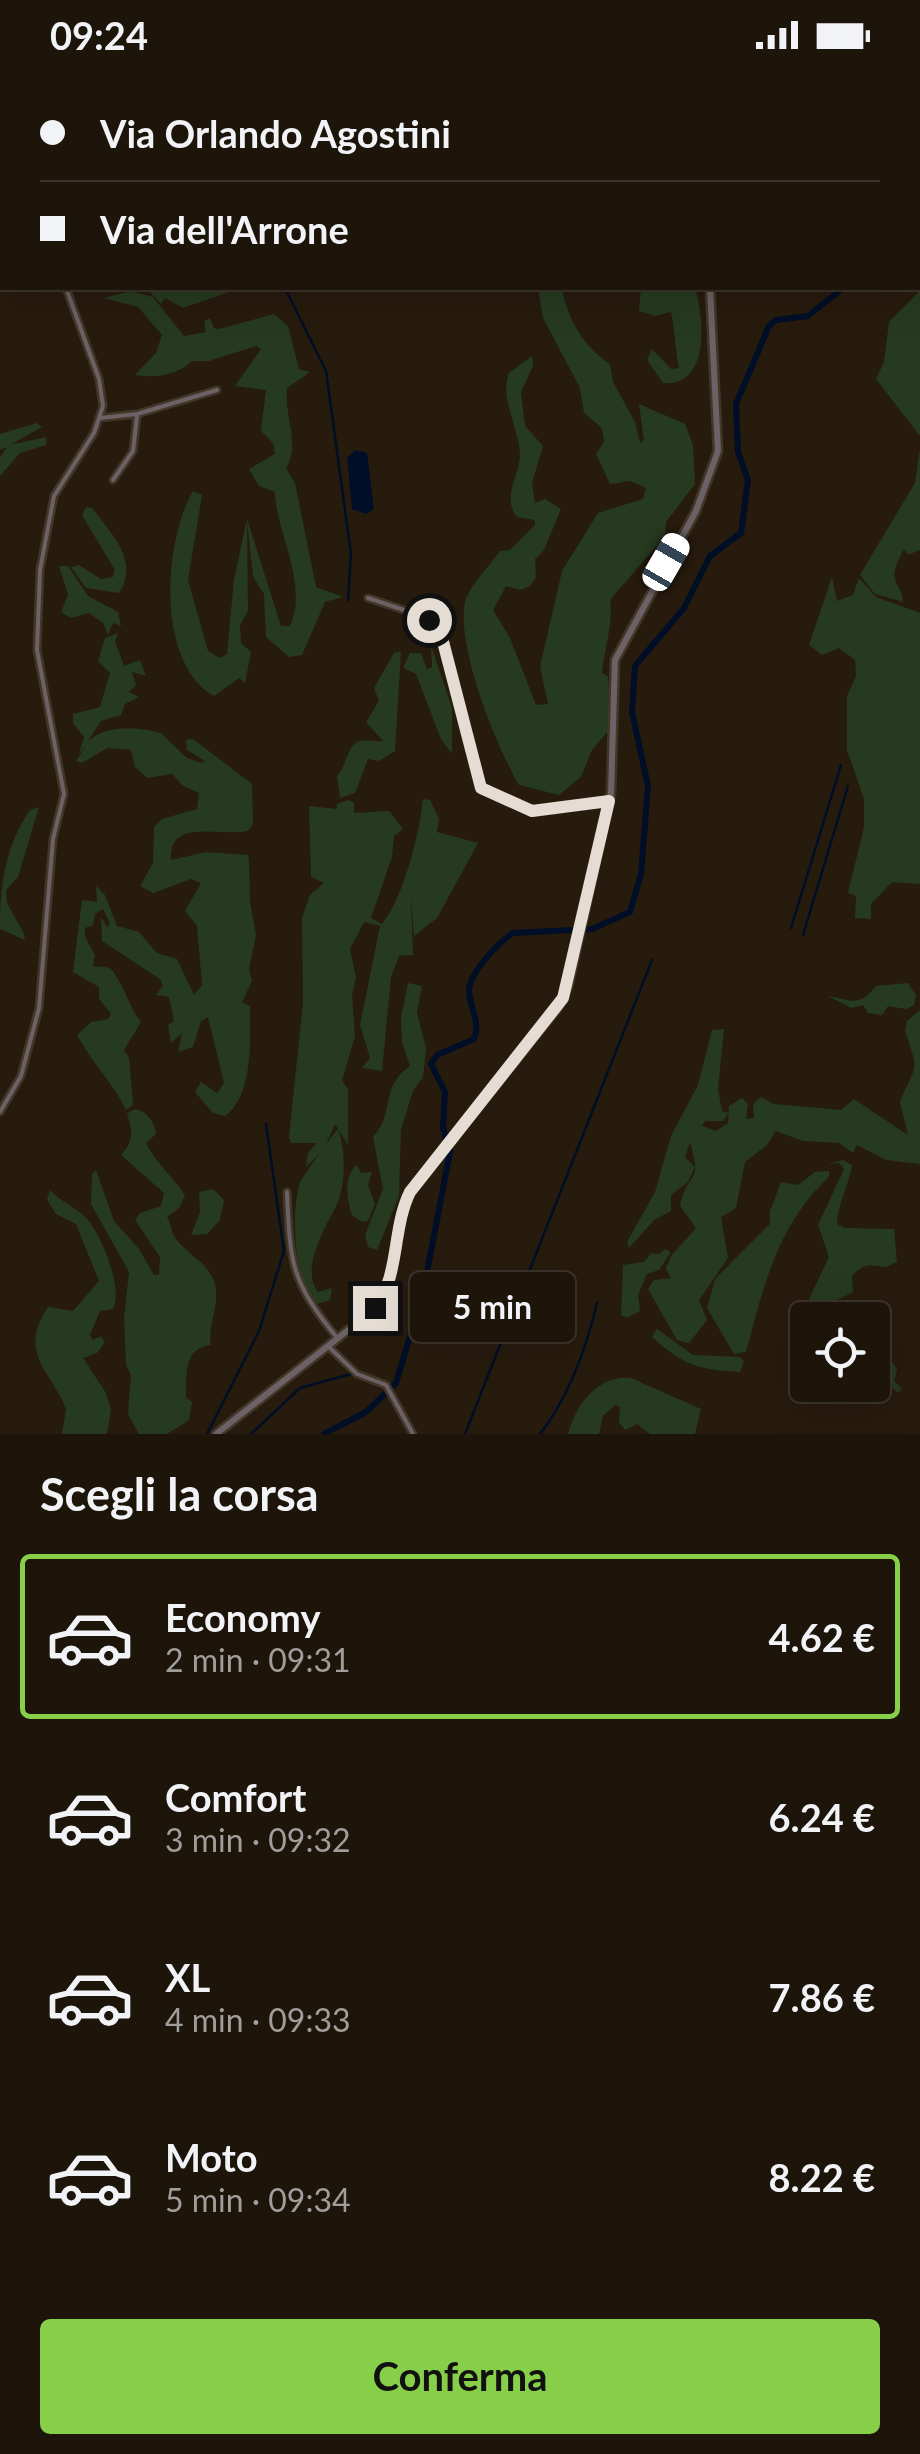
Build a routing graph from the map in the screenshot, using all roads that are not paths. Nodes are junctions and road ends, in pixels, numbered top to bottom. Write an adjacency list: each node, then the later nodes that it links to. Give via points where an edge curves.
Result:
1 (67, 290): 5 (street, via 101,387)
2 (710, 290): 8 (street, via 718,451 696,511 616,656)
3 (217, 390): 4 (street)
4 (137, 414): 5 (street); 6 (street, via 132,451)
5 (100, 418): 9 (street, via 54,496 40,570 37,650 64,794 53,836 39,1008 21,1076)
6 (113, 480)
7 (368, 598): 8 (street, via 422,616 440,630 481,788 532,811)
8 (609, 801): 11 (street, via 558,1007 404,1204 380,1302)
9 (0, 1112)
10 (287, 1192): 11 (street, via 299,1288)
11 (338, 1339): 12 (street)
12 (329, 1346): 13 (street); 14 (street, via 355,1372 386,1385)
13 (216, 1434)
14 (413, 1434)

